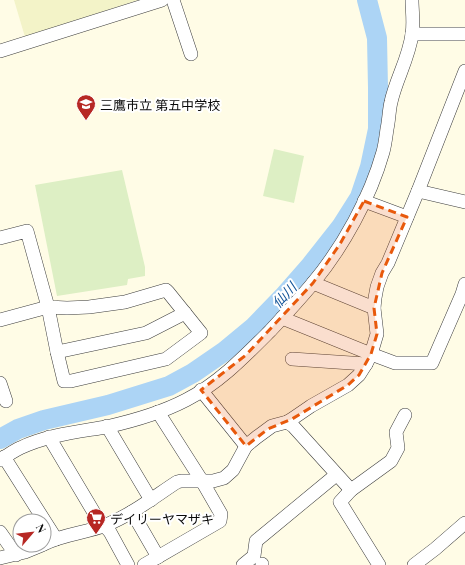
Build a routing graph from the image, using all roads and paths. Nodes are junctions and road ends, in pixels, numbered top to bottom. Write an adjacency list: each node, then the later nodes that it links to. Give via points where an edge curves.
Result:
1 (162, 0): 6 (street)
2 (173, 0): 7 (street)
3 (412, 0): 4 (street)
4 (412, 34): 5 (street); 10 (street, via 390,102 382,153)
5 (465, 34)
6 (0, 51)
7 (191, 54)
8 (465, 72): 9 (street)
9 (418, 191): 11 (street); 12 (street)
10 (364, 202): 12 (street); 14 (street, via 340,244)
11 (465, 202)
12 (407, 217): 17 (street, via 382,273)
13 (0, 238): 16 (street, via 27,231)
14 (313, 283): 17 (street); 19 (street)
15 (465, 284): 23 (street, via 432,363 395,363)
16 (48, 307): 18 (street, via 89,307 125,302 166,290); 20 (street); 21 (street)
17 (374, 308): 23 (street, via 377,334)
18 (185, 313): 21 (street, via 146,333); 21 (street, via 201,333 166,359 64,381)
19 (282, 318): 23 (street); 25 (street, via 246,356)
20 (0, 320)
21 (57, 352)
22 (292, 359): 23 (street)
23 (369, 359): 29 (street, via 359,375 348,385)
24 (0, 383): 26 (street)
25 (201, 390): 27 (street, via 186,400); 32 (street)
26 (6, 401)
27 (158, 412): 30 (street); 35 (street)
28 (405, 416): 36 (street, via 396,432 398,448 391,461)
29 (287, 422): 32 (street, via 268,429); 34 (street)
30 (106, 426): 31 (street); 37 (street)
31 (49, 437): 33 (street, via 20,448); 41 (street, via 96,516)
32 (246, 446): 35 (street, via 233,470 224,478)
33 (2, 459): 39 (street)
34 (336, 475): 36 (street); 50 (street, via 256,541 254,556)
35 (202, 481): 37 (street, via 177,482); 46 (street, via 221,514 220,521)
36 (351, 490): 51 (street, via 340,502)
37 (151, 500): 38 (street)
38 (132, 512): 41 (street); 46 (street)
39 (31, 513)
40 (465, 523): 52 (street)
41 (105, 525): 43 (street); 48 (street)
42 (0, 532): 45 (street)
43 (52, 541)
44 (23, 553): 45 (street)
45 (16, 555): 47 (street)
46 (158, 557): 49 (street)
47 (0, 558)
48 (128, 565)
49 (144, 565)
50 (243, 565)
51 (379, 565)
52 (414, 565)

